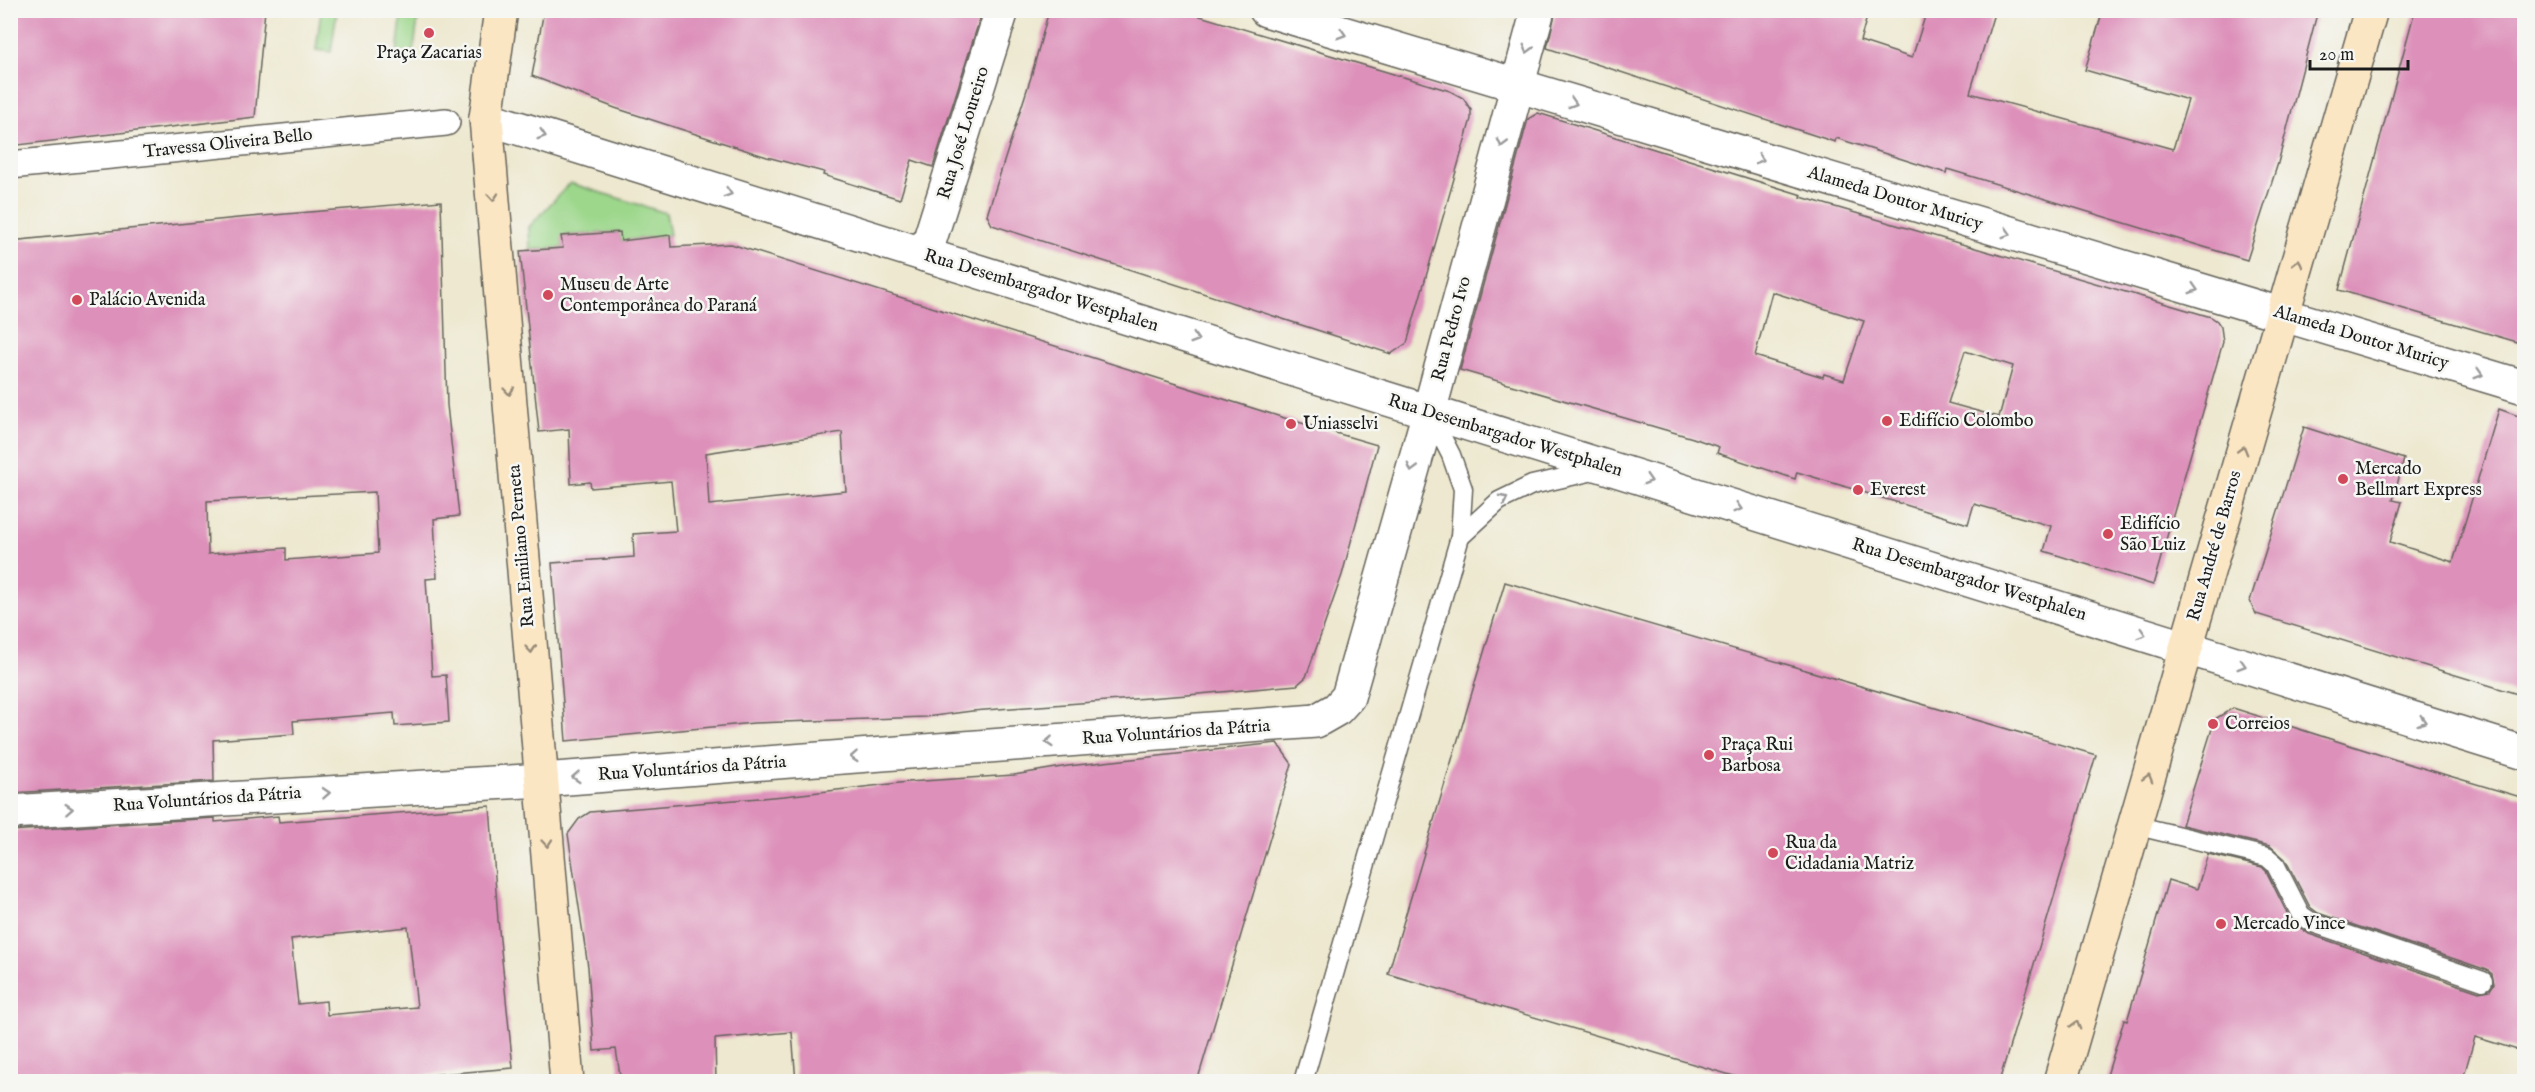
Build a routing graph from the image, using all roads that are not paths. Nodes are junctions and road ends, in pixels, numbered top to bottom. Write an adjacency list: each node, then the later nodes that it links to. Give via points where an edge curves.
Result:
1 (501, 10): 7 (main road, Rua Emiliano Perneta)
2 (1002, 10): 10 (street, Rua José Loureiro)
3 (1266, 10): 6 (street, Alameda Doutor Muricy, one-way to 6)
4 (1538, 10): 6 (street, Rua Pedro Ivo, one-way to 6)
5 (2371, 10): 11 (main road, Rua André de Barros, one-way to 5)
6 (1517, 87): 11 (street, Alameda Doutor Muricy, one-way to 11); 13 (street, Rua Pedro Ivo, one-way to 13)
7 (486, 118): 10 (street, Rua Desembargador Westphalen, one-way to 10); 19 (main road, Rua Emiliano Perneta, one-way to 19)
8 (446, 122): 9 (street, Travessa Oliveira Bello)
9 (10, 165)
10 (925, 255): 13 (street, Rua Desembargador Westphalen, one-way to 13)
11 (2282, 315): 12 (street, Alameda Doutor Muricy, one-way to 12); 16 (main road, Rua André de Barros, one-way to 11)
12 (2524, 387)
13 (1430, 412): 14 (street, Rua Desembargador Westphalen); 15 (lane, via 1463,489); 17 (street, Rua Pedro Ivo, one-way to 17)
14 (1607, 468): 15 (lane, one-way to 14, via 1498,501 1533,485); 16 (street, Rua Desembargador Westphalen, one-way to 16)
15 (1460, 537): 24 (lane)
16 (2186, 648): 18 (street, Rua Desembargador Westphalen, one-way to 18); 21 (main road, Rua André de Barros, one-way to 16)
17 (1352, 681): 19 (street, Rua Voluntários da Pátria, one-way to 19, via 1348,697 1337,709 1316,721 1294,724)
18 (2524, 753)
19 (542, 780): 20 (street, Rua Voluntários da Pátria, one-way to 19); 23 (main road, Rua Emiliano Perneta, one-way to 23)
20 (10, 812)
21 (2134, 825): 22 (lane, via 2267,857 2276,864 2301,915 2313,923); 25 (main road, Rua André de Barros, one-way to 21)
22 (2483, 981)
23 (567, 1082)
24 (1303, 1082)
25 (2060, 1082)

